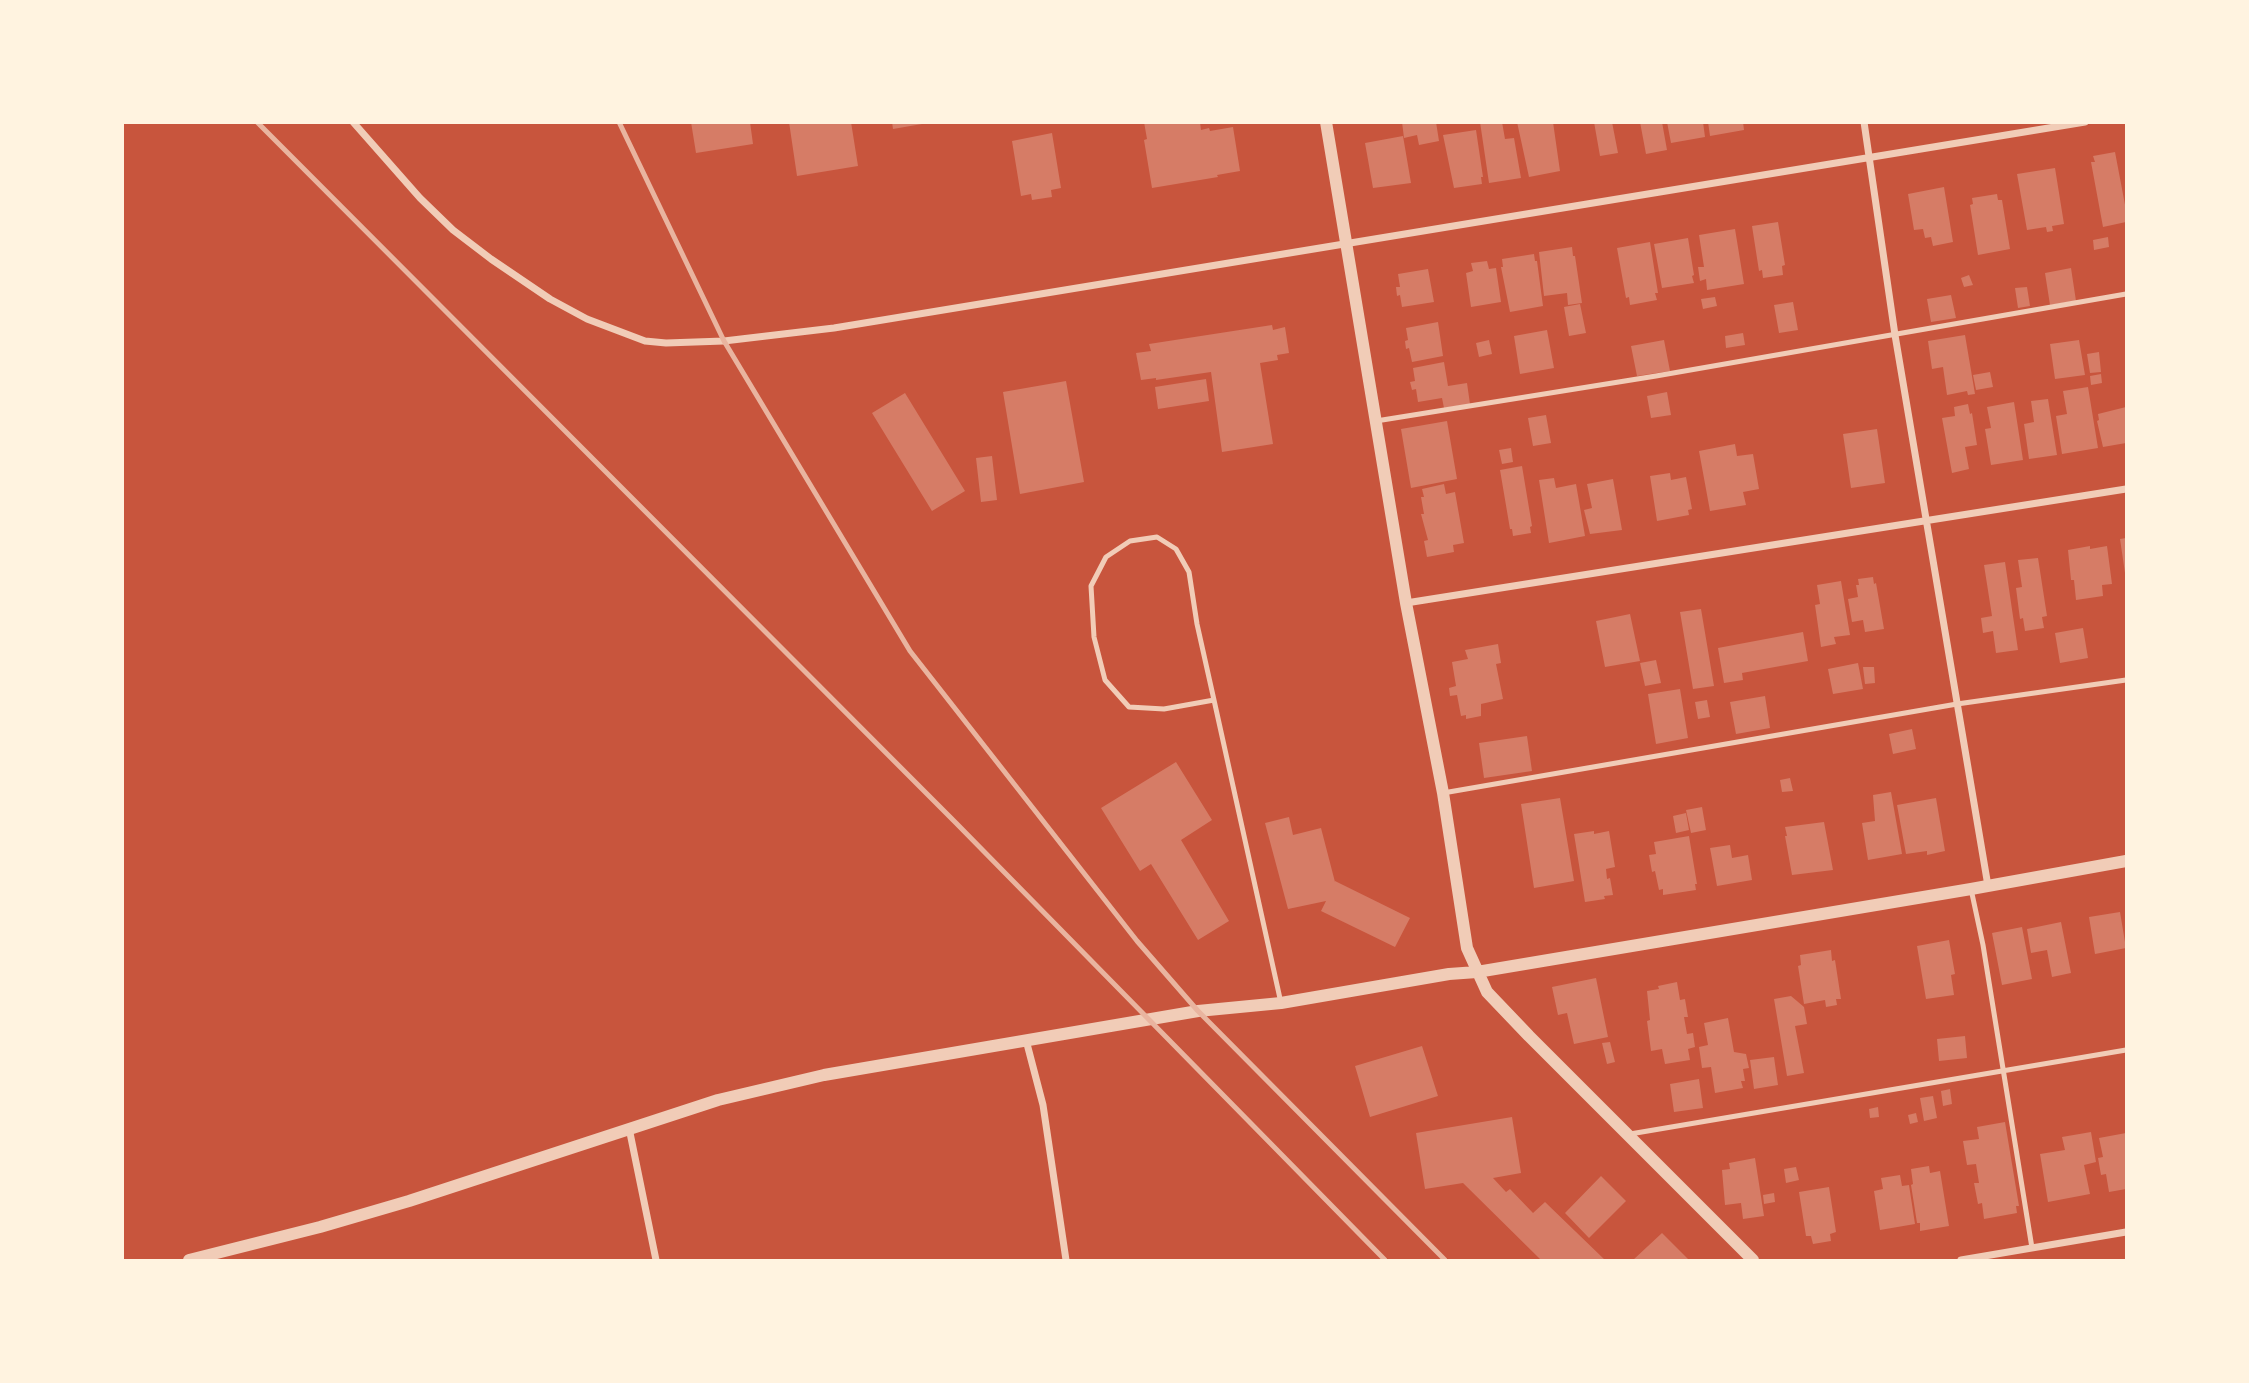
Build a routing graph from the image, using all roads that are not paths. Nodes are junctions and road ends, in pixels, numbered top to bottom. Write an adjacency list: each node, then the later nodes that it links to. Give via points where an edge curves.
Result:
1 (353, 122): 6 (street, via 428,206 491,259 587,319 645,341 716,341 834,328)
2 (1326, 122): 6 (street)
3 (1864, 122): 5 (street)
4 (2085, 122): 5 (street)
5 (1870, 158): 6 (street); 8 (street)
6 (1346, 244): 9 (street)
7 (2126, 294): 8 (lane)
8 (1895, 335): 9 (lane); 11 (street)
9 (1376, 421): 12 (street)
10 (2126, 489): 11 (street)
11 (1926, 522): 12 (street); 15 (street)
12 (1406, 603): 16 (street)
13 (2126, 680): 15 (lane)
14 (1214, 700): 14 (lane, via 1189,572 1176,549 1157,537 1130,541 1106,557 1091,586 1094,637 1105,680 1129,707 1164,709); 21 (lane)
15 (1957, 704): 16 (lane); 18 (street)
16 (1443, 793): 20 (street, via 1466,948)
17 (2126, 860): 18 (street)
18 (1988, 886): 19 (street)
19 (1972, 889): 20 (street); 24 (lane)
20 (1477, 972): 21 (street); 26 (street, via 1487,992)
21 (1281, 1003): 22 (street, via 1198,1011)
22 (1026, 1040): 25 (street, via 824,1075 718,1100); 31 (street, via 1043,1105)
23 (2126, 1050): 24 (lane)
24 (2002, 1071): 26 (lane); 28 (lane)
25 (629, 1128): 29 (street, via 409,1201); 30 (street)
26 (1627, 1134): 32 (street)
27 (2126, 1232): 28 (street)
28 (2032, 1248): 33 (street)
29 (189, 1261)
30 (656, 1261)
31 (1066, 1261)
32 (1753, 1261)
33 (1961, 1261)

